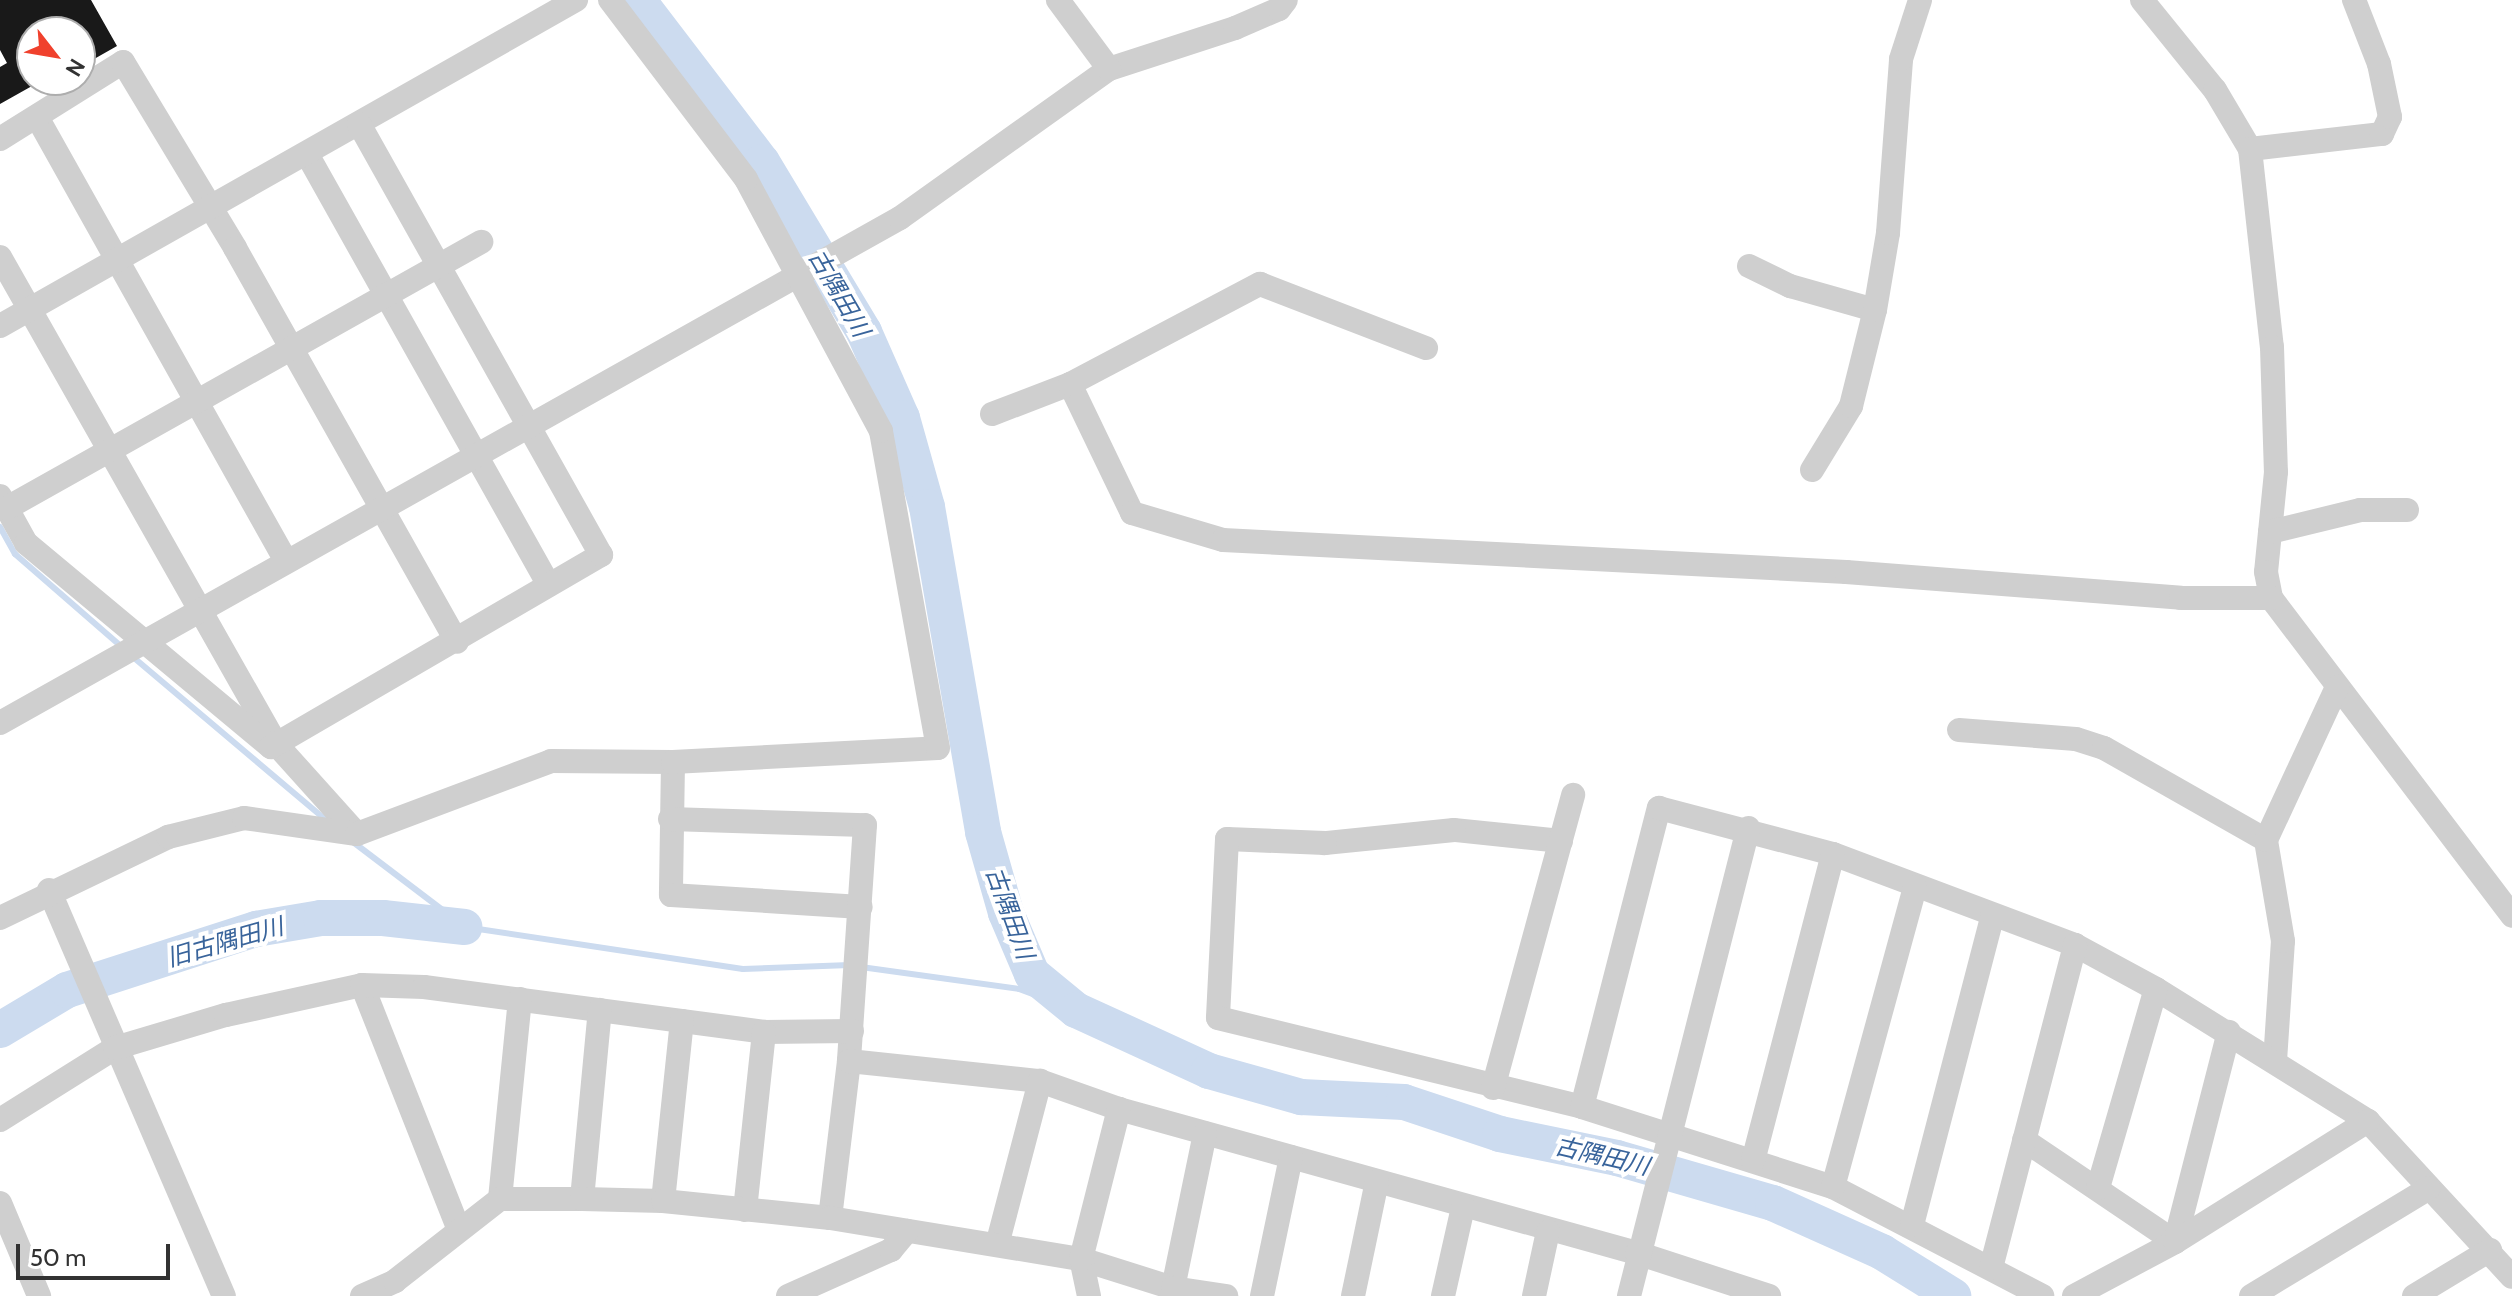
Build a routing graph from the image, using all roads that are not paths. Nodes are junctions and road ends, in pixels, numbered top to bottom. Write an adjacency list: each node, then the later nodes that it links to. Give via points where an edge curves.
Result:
1 (576, 0): 10 (street)
2 (610, 0): 20 (street, via 746,179)
3 (1058, 0): 8 (street)
4 (1286, 0): 8 (street, via 1279,9 1235,28)
5 (1920, 0): 23 (street, via 1901,59 1888,233)
6 (2142, 0): 12 (street, via 2215,90)
7 (2354, 0): 12 (street, via 2379,64 2390,117 2382,134)
8 (1109, 69): 20 (street, via 900,218)
9 (37, 117): 11 (street); 14 (street, via 123,62); 17 (street)
10 (359, 124): 13 (street); 18 (street)
11 (4, 128)
12 (2250, 149): 37 (street, via 2272,347 2276,472)
13 (307, 154): 14 (street); 21 (street)
14 (209, 208): 17 (street); 26 (street)
15 (481, 242): 18 (street)
16 (0, 257): 22 (street)
17 (117, 261): 22 (street); 28 (street)
18 (440, 264): 21 (street); 30 (street)
19 (1749, 266): 23 (street, via 1790,286)
20 (796, 275): 30 (street); 48 (street, via 881,431 938,748)
21 (386, 296): 26 (street); 32 (street)
22 (30, 309): 24 (street); 31 (street)
23 (1875, 310): 33 (street, via 1851,406)
24 (0, 326)
25 (1426, 348): 27 (street, via 1260,284)
26 (294, 350): 28 (street); 35 (street)
27 (1070, 384): 29 (street); 40 (street, via 1132,513 1223,540 1846,572 2181,598)
28 (199, 402): 31 (street); 38 (street)
29 (992, 414)
30 (529, 425): 32 (street); 39 (street, via 601,555)
31 (109, 452): 34 (street); 41 (street)
32 (475, 456): 35 (street); 39 (street)
33 (1812, 470)
34 (3, 502): 42 (street, via 26,543)
35 (384, 506): 38 (street); 43 (street)
36 (2407, 510): 37 (street, via 2360,510)
37 (2270, 532): 40 (street, via 2266,572)
38 (286, 561): 41 (street)
39 (549, 585): 43 (street)
40 (2271, 598): 44 (street)
41 (198, 610): 42 (street); 47 (street)
42 (141, 642): 45 (street); 47 (street, via 271,747)
43 (457, 642): 47 (street)
44 (2337, 687): 53 (street); 60 (street)
45 (0, 723)
46 (1959, 730): 53 (street, via 2076,739 2104,748)
47 (276, 744): 52 (street)
48 (673, 762): 50 (street); 52 (street, via 551,761)
49 (1573, 795): 54 (street)
50 (670, 819): 58 (street, via 671,895); 58 (street, via 865,825)
51 (1748, 828): 55 (street); 76 (street, via 1659,808); 81 (street)
52 (357, 834): 57 (street, via 244,818 168,837)
53 (2266, 840): 73 (street, via 2283,941)
54 (1561, 841): 75 (street); 75 (street, via 1454,830 1325,843 1227,839 1218,1018)
55 (1833, 854): 56 (street); 84 (street)
56 (1915, 887): 59 (street); 86 (street)
57 (49, 890): 61 (street); 71 (street)
58 (861, 907): 68 (street)
59 (1993, 915): 62 (street); 96 (street)
60 (2512, 916)
61 (0, 918)
62 (2075, 945): 64 (street); 82 (street)
63 (362, 985): 65 (street); 71 (street, via 226,1015); 97 (street)
64 (2156, 989): 70 (street); 87 (street)
65 (520, 999): 66 (street); 89 (street)
66 (600, 1010): 67 (street); 90 (street)
67 (682, 1021): 69 (street); 91 (street)
68 (852, 1031): 69 (street); 72 (street)
69 (764, 1032): 94 (street)
70 (2229, 1032): 73 (street); 100 (street)
71 (115, 1048): 78 (street); 110 (street)
72 (849, 1061): 74 (street); 95 (street)
73 (2275, 1061): 79 (street)
74 (1040, 1081): 77 (street); 101 (street)
75 (1493, 1088): 76 (street)
76 (1582, 1107): 81 (street)
77 (1119, 1109): 80 (street); 104 (street)
78 (0, 1120)
79 (2368, 1121): 88 (street); 100 (street)
80 (1205, 1133): 83 (street); 107 (street)
81 (1667, 1138): 84 (street); 103 (street)
82 (2024, 1140): 87 (street); 105 (street)
83 (1291, 1157): 85 (street); 115 (street)
84 (1753, 1161): 86 (street)
85 (1377, 1181): 93 (street); 116 (street)
86 (1833, 1187): 96 (street)
87 (2098, 1188): 100 (street)
88 (2429, 1188): 102 (street); 123 (street)
89 (500, 1199): 90 (street); 97 (street)
90 (582, 1199): 91 (street)
91 (663, 1201): 94 (street)
92 (0, 1203): 109 (street)
93 (1463, 1207): 99 (street); 117 (street)
94 (745, 1210): 95 (street)
95 (830, 1218): 98 (street)
96 (1912, 1225): 105 (street)
97 (458, 1227): 111 (street, via 395,1281)
98 (907, 1231): 101 (street); 112 (street, via 891,1250)
99 (1548, 1231): 103 (street); 118 (street)
100 (2175, 1242): 122 (street)
101 (997, 1245): 104 (street)
102 (2490, 1250): 106 (street); 124 (street)
103 (1637, 1253): 108 (street); 119 (street)
104 (1081, 1259): 107 (street); 113 (street)
105 (1991, 1268): 121 (street)
106 (2512, 1277)
107 (1173, 1288): 114 (street)
108 (1726, 1289): 120 (street)
109 (39, 1296)
110 (224, 1296)
111 (362, 1296)
112 (788, 1296)
113 (1089, 1296)
114 (1226, 1296)
115 (1262, 1296)
116 (1353, 1296)
117 (1443, 1296)
118 (1534, 1296)
119 (1629, 1296)
120 (1769, 1296)
121 (2042, 1296)
122 (2074, 1296)
123 (2251, 1296)
124 (2414, 1296)

